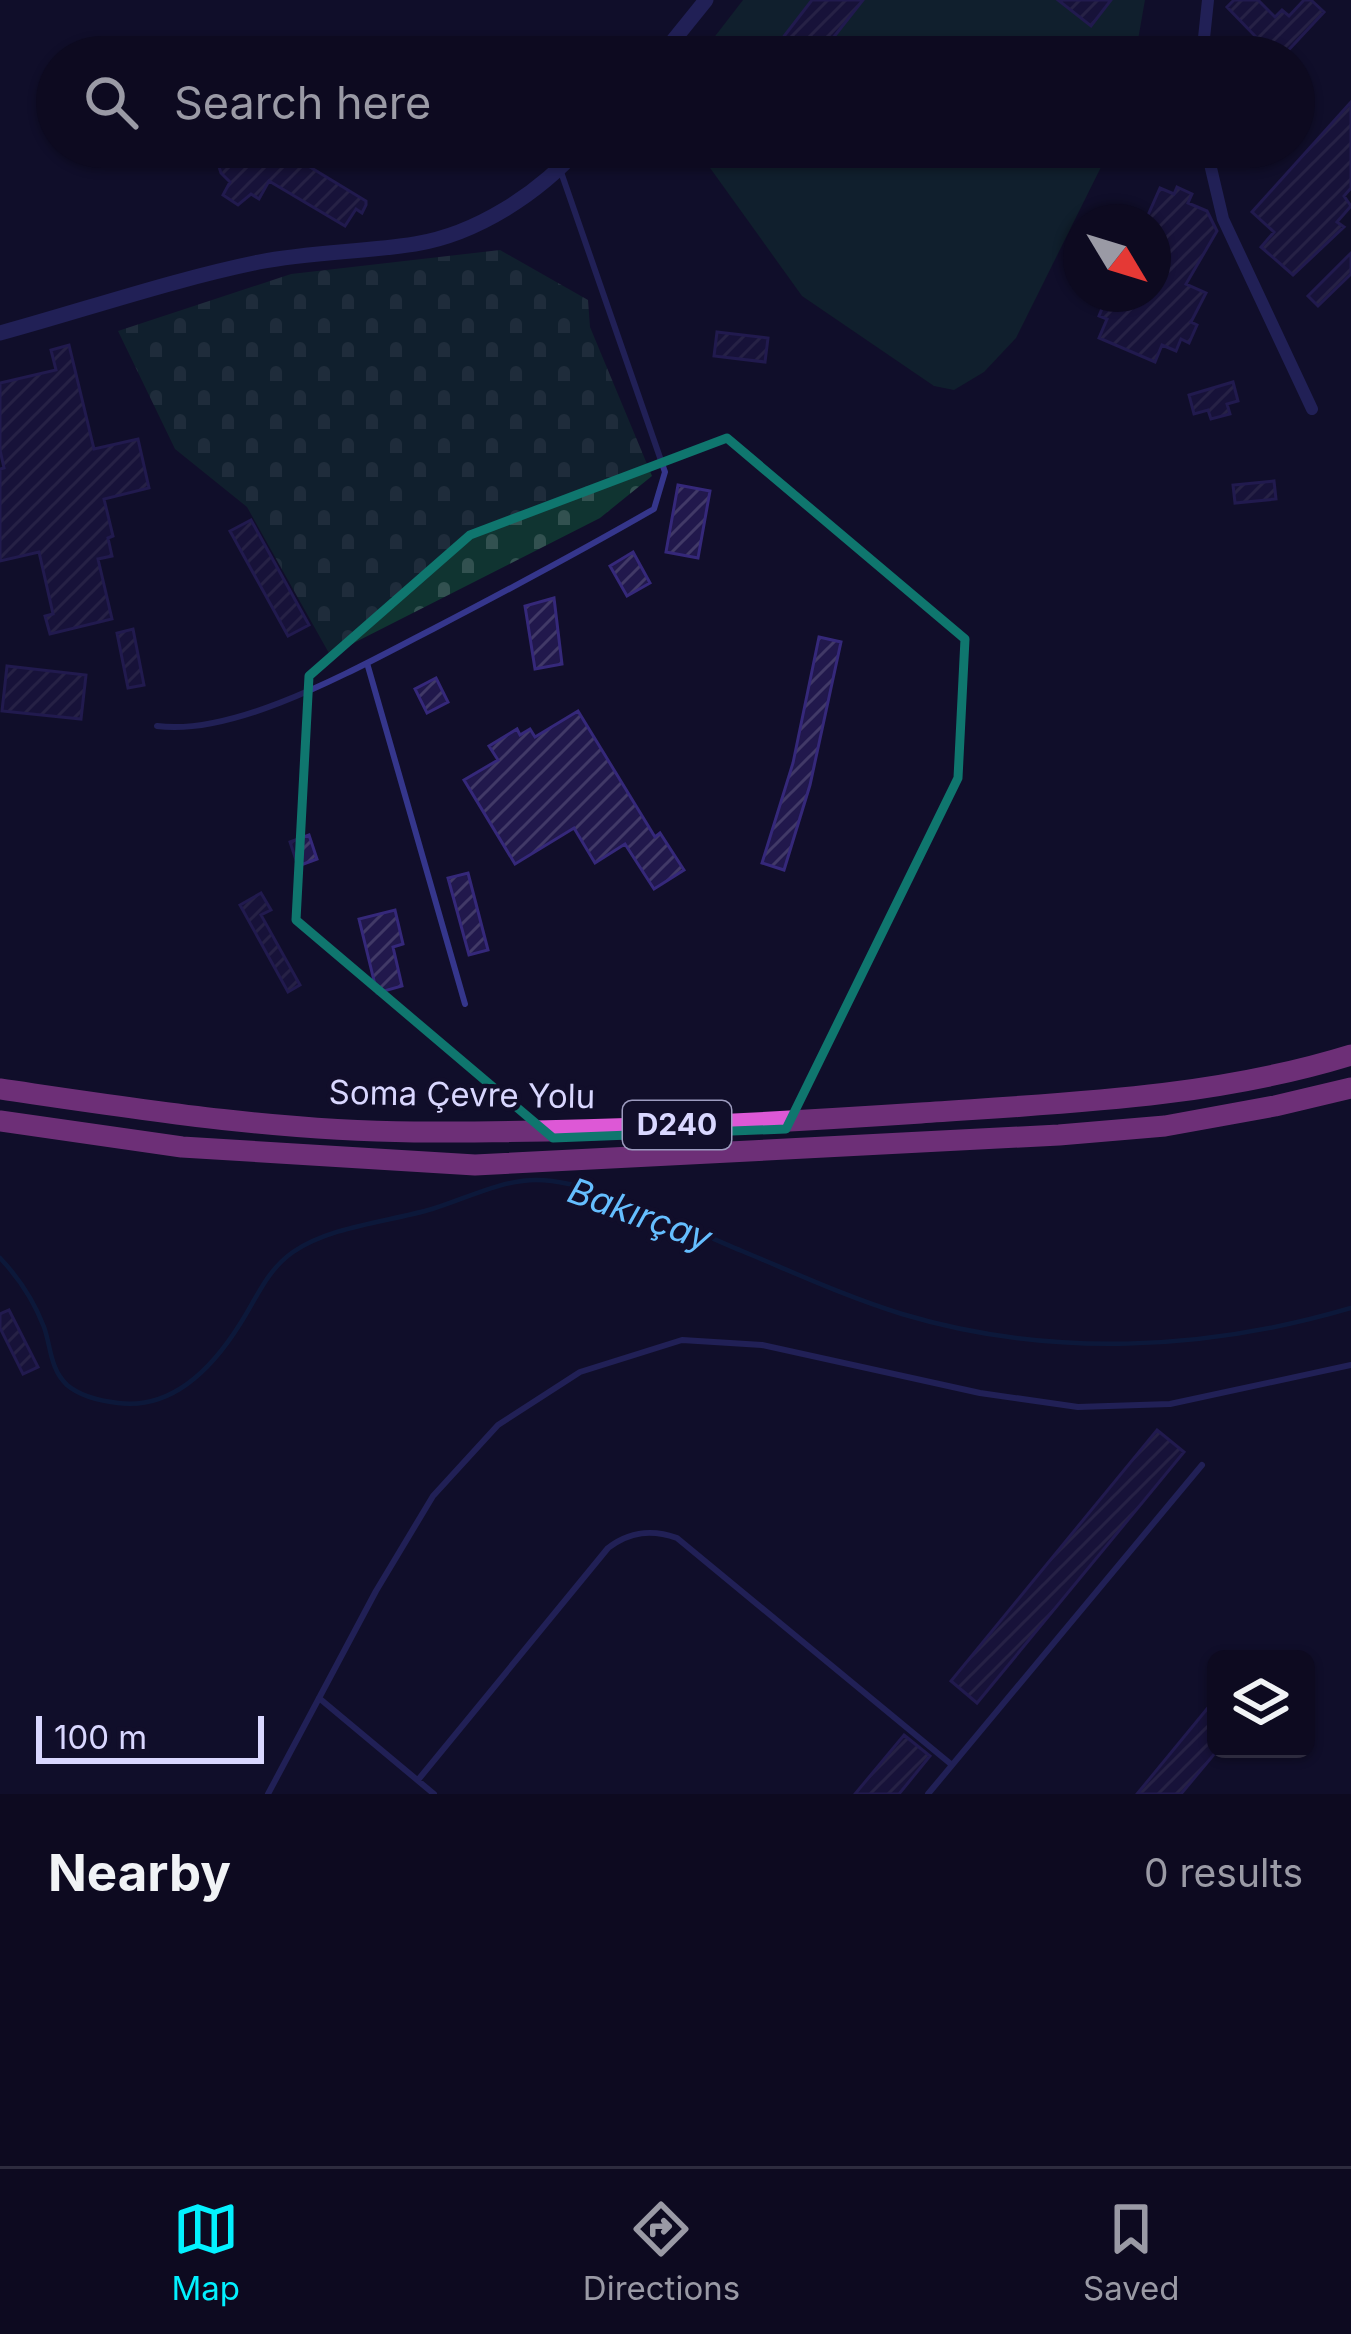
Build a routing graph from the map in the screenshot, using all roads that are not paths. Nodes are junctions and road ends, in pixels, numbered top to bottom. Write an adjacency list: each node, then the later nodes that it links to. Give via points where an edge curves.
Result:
1 (706, 0): 3 (street)
2 (1208, 0): 4 (street)
3 (677, 36)
4 (1204, 36)
5 (1211, 168): 8 (street, via 1223,219)
6 (560, 169): 7 (street, via 465,230 260,262); 9 (lane, via 665,472 654,509)
7 (0, 333)
8 (1312, 409)
9 (367, 663): 10 (lane, via 298,698 183,730); 11 (lane)
10 (157, 726)
11 (465, 1004)
12 (1351, 1055): 16 (highway, Soma Çevre Yolu / D240, via 1292,1073 1120,1100 612,1128 411,1132 193,1117)
13 (0, 1080): 16 (highway)
14 (1351, 1088): 17 (highway, Soma Çevre Yolu / D240, via 1165,1126 476,1165 182,1147)
15 (0, 1089): 16 (highway, Soma Çevre Yolu / D240)
16 (51, 1096)
17 (5, 1122)
18 (1351, 1366): 20 (lane, via 1170,1404 1078,1408 762,1345 682,1340 600,1365 498,1425 433,1496)
19 (1202, 1465): 21 (lane)
20 (319, 1698): 22 (lane); 23 (lane)
21 (952, 1765): 22 (lane, via 686,1544 647,1532 608,1548); 25 (lane)
22 (418, 1780): 24 (lane)
23 (268, 1794)
24 (434, 1794)
25 (928, 1794)

